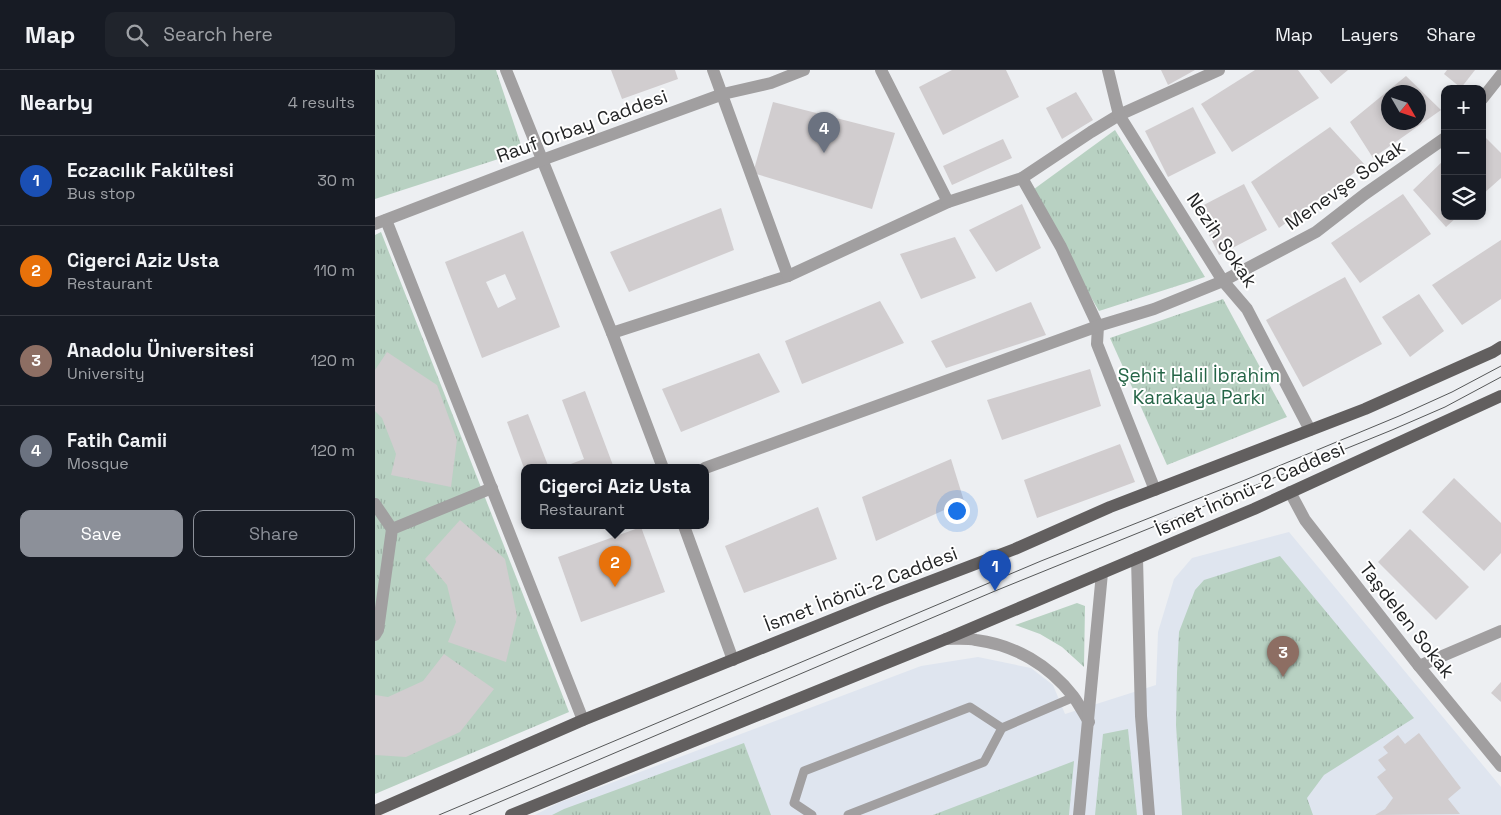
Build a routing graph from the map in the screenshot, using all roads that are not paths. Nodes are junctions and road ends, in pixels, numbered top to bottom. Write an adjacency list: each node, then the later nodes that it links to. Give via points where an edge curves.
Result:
1 (506, 70): 12 (street)
2 (713, 70): 8 (street)
3 (804, 70): 8 (street, Rauf Orbay Caddesi, via 771,83)
4 (881, 70): 14 (street)
5 (1108, 70): 10 (street, Nezih Sokak)
6 (1219, 70): 10 (street)
7 (1501, 75): 9 (street)
8 (723, 94): 12 (street, Rauf Orbay Caddesi); 16 (street)
9 (1486, 94)
10 (1119, 116): 13 (street); 17 (street, Nezih Sokak)
11 (1441, 141): 17 (street, Menevşe Sokak, via 1316,232)
12 (542, 160): 15 (street, Rauf Orbay Caddesi); 19 (street)
13 (1022, 178): 14 (street); 18 (street, via 1061,247)
14 (948, 202): 16 (street)
15 (380, 222): 25 (street)
16 (788, 276): 19 (street)
17 (1223, 281): 18 (street, Menevşe Sokak, via 1154,309); 22 (street, Nezih Sokak, via 1247,309)
18 (1098, 326): 24 (street, Menevşe Sokak); 26 (street, via 1097,344)
19 (612, 333): 23 (street)
20 (1501, 347): 22 (main road, İsmet İnönü-2 Caddesi, via 1365,409)
21 (1501, 396): 27 (main road, İsmet İnönü-2 Caddesi)
22 (1310, 430): 26 (main road, İsmet İnönü-2 Caddesi)
23 (661, 464)
24 (709, 467)
25 (492, 488): 29 (street); 39 (street)
26 (1155, 490): 36 (main road, İsmet İnönü-2 Caddesi)
27 (1290, 492): 31 (main road, İsmet İnönü-2 Caddesi); 37 (street, Taşdelen Sokak, via 1305,520)
28 (375, 504): 29 (street)
29 (392, 529): 34 (street)
30 (685, 529): 36 (street)
31 (1137, 558): 32 (main road, İsmet İnönü-2 Caddesi); 48 (street, via 1141,716)
32 (1102, 573): 35 (main road, İsmet İnönü-2 Caddesi); 40 (street)
33 (1501, 631): 37 (street)
34 (375, 635)
35 (946, 639): 38 (street, via 975,639 1004,646 1031,658 1055,675); 44 (main road, İsmet İnönü-2 Caddesi)
36 (733, 660): 39 (main road, İsmet İnönü-2 Caddesi)
37 (1419, 666): 42 (street, Taşdelen Sokak)
38 (1074, 697): 40 (street); 41 (lane)
39 (583, 720): 43 (main road, İsmet İnönü-2 Caddesi)
40 (1089, 722): 47 (street)
41 (1002, 728): 45 (lane, via 971,707 804,771 794,803); 46 (lane, via 984,762)
42 (1501, 766)
43 (375, 811)
44 (511, 815)
45 (812, 815)
46 (848, 815)
47 (1079, 815)
48 (1149, 815)

